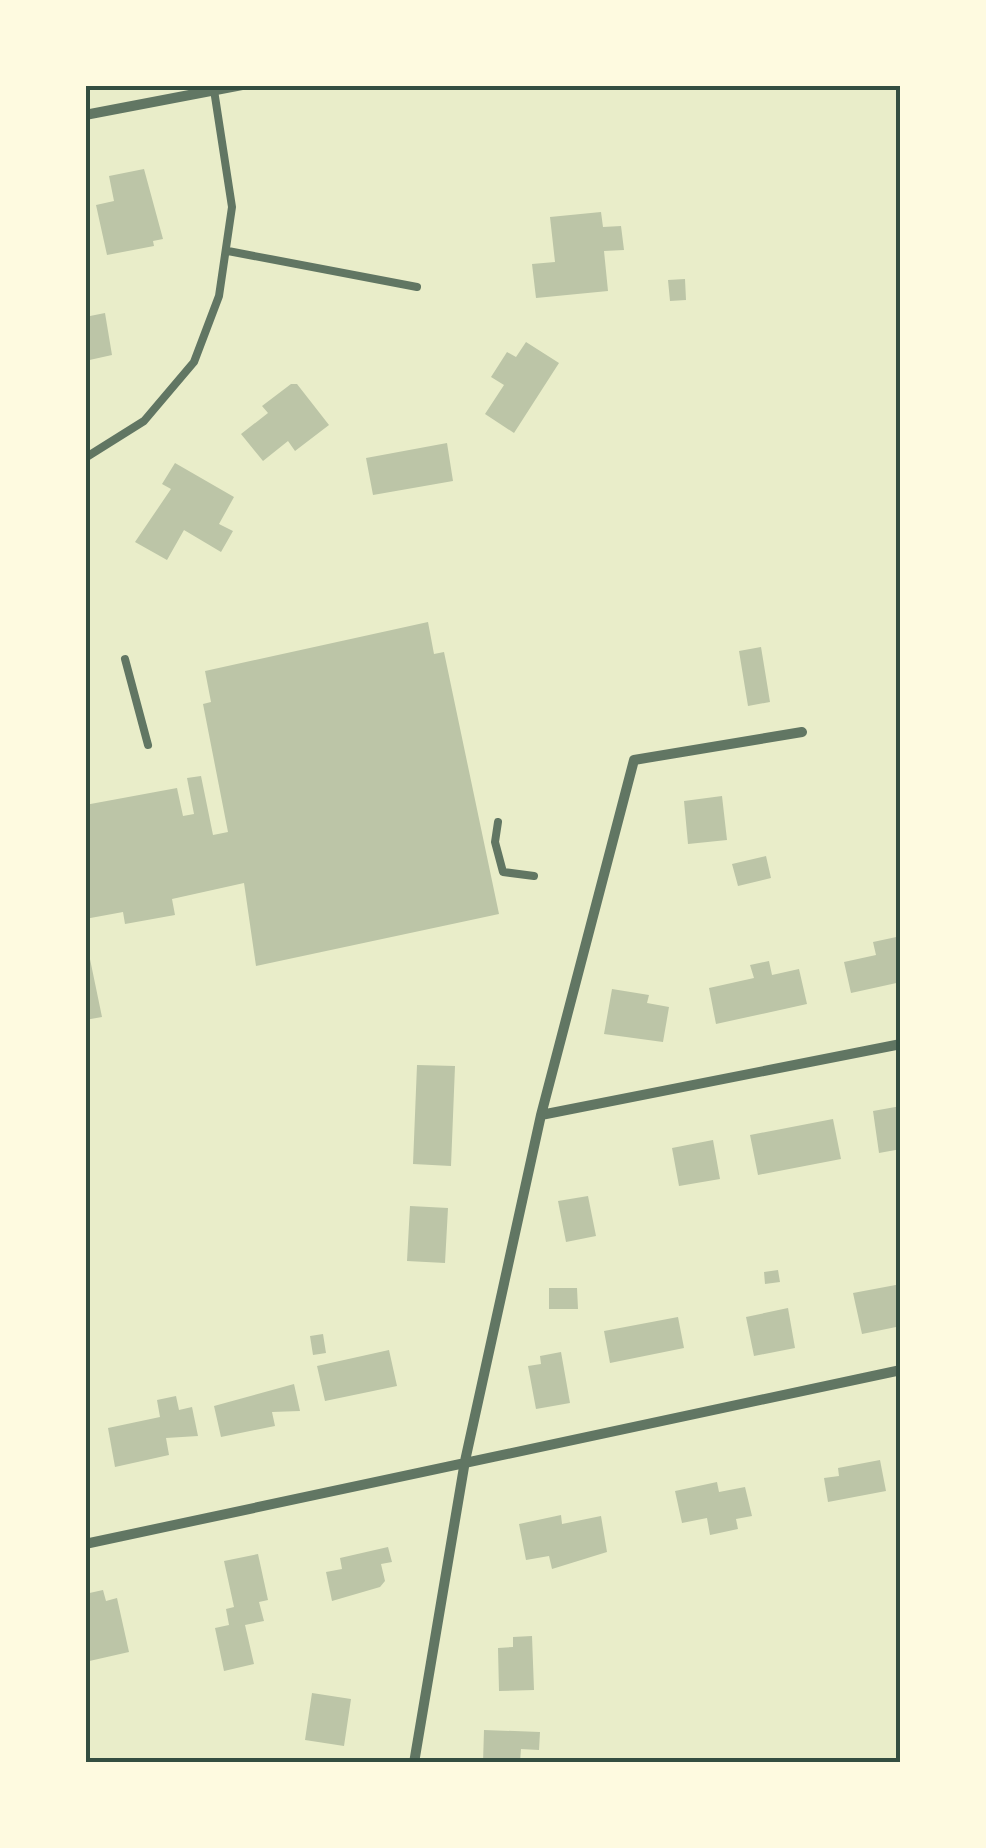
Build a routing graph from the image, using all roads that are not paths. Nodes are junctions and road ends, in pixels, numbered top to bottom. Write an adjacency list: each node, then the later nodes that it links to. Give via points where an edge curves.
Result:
1 (242, 85): 2 (street)
2 (214, 90): 3 (street); 4 (lane, via 232,207)
3 (85, 114)
4 (228, 251): 5 (lane); 6 (lane, via 194,362 144,421)
5 (417, 288)
6 (85, 458)
7 (126, 659): 9 (lane)
8 (802, 732): 13 (street, via 634,760)
9 (148, 745)
10 (498, 822): 11 (lane, via 503,872)
11 (534, 876)
12 (901, 1044): 13 (street)
13 (541, 1115): 15 (street)
14 (901, 1370): 15 (street)
15 (466, 1462): 16 (street); 17 (street)
16 (85, 1544)
17 (414, 1763)

